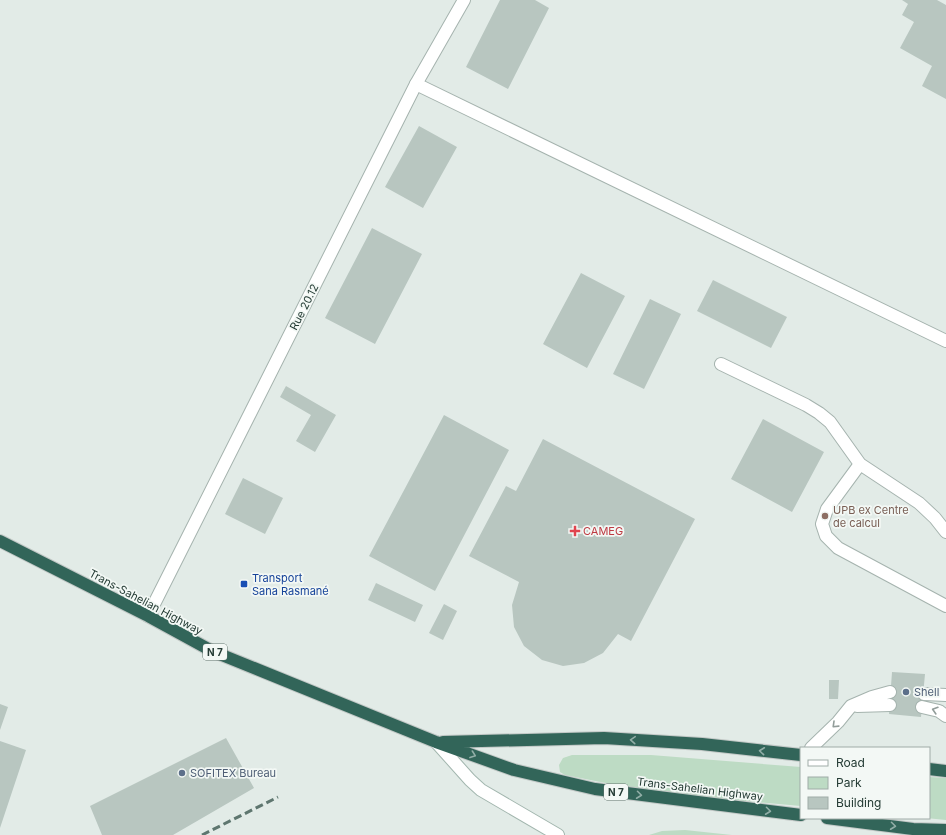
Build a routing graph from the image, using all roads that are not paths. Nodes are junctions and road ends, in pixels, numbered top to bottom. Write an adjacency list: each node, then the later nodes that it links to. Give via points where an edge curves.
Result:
1 (464, 0): 2 (street, Rue 20.12)
2 (416, 84): 3 (street); 9 (street, Rue 20.12)
3 (946, 341)
4 (721, 364): 5 (street, via 819,413 830,422)
5 (860, 464): 6 (street, via 919,503); 8 (street, via 827,509 822,524 826,536 838,548)
6 (946, 532)
7 (1, 543): 9 (highway, Trans-Sahelian Highway / N 7)
8 (946, 606)
9 (148, 616): 17 (highway, Trans-Sahelian Highway / N 7, via 212,650)
10 (890, 692): 13 (street)
11 (924, 694): 12 (street)
12 (946, 696)
13 (851, 706): 14 (street); 18 (street, one-way to 18)
14 (890, 706)
15 (922, 707): 16 (street, one-way to 15, via 939,711)
16 (946, 716)
17 (436, 742): 19 (highway, Trans-Sahelian Highway / N 7, one-way to 17, via 702,744 604,738); 22 (highway, Trans-Sahelian Highway / N 7, one-way to 22, via 514,770 594,789); 25 (street, via 481,790)
18 (812, 747)
19 (800, 755)
20 (930, 769): 21 (highway)
21 (946, 771)
22 (800, 815)
23 (835, 819): 24 (highway, one-way to 24, via 913,829)
24 (946, 830)
25 (558, 835)

